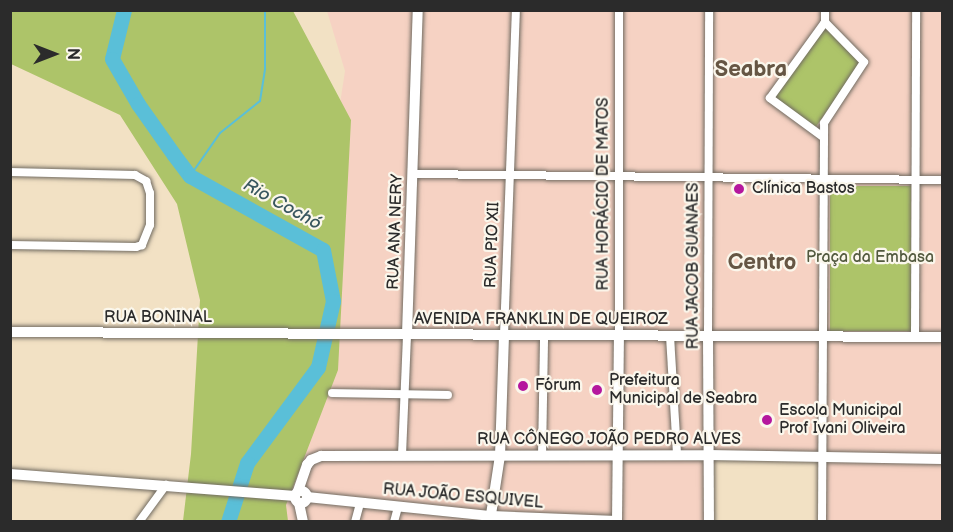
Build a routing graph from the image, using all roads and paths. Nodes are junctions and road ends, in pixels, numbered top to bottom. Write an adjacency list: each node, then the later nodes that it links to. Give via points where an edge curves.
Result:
1 (418, 10): 10 (street, RUA ANA NERY)
2 (516, 10): 11 (street, RUA PIO XII)
3 (619, 10): 12 (street, RUA HORÁCIO DE MATOS)
4 (709, 10): 13 (street, RUA JACOB GUANAES)
5 (825, 10): 7 (street)
6 (916, 10): 15 (street)
7 (825, 22): 8 (street, via 864,62 824,123); 8 (street, via 770,99)
8 (823, 137): 14 (street)
9 (10, 172): 17 (street, via 135,175 146,181 150,193 150,225 142,245)
10 (414, 174): 11 (street); 20 (street, RUA ANA NERY)
11 (510, 176): 12 (street); 21 (street, RUA PIO XII)
12 (618, 177): 13 (street); 23 (street, RUA HORÁCIO DE MATOS)
13 (709, 179): 14 (street); 25 (street, RUA JACOB GUANAES)
14 (823, 179): 15 (street); 26 (street)
15 (916, 180): 16 (street); 27 (street)
16 (942, 180)
17 (10, 245)
18 (10, 332): 19 (street, RUA BONINAL)
19 (355, 334): 20 (street, AVENIDA FRANKLIN DE QUEIROZ)
20 (407, 334): 21 (street, AVENIDA FRANKLIN DE QUEIROZ); 30 (street, RUA ANA NERY)
21 (504, 335): 22 (street, AVENIDA FRANKLIN DE QUEIROZ); 35 (street, RUA PIO XII)
22 (544, 336): 23 (street, AVENIDA FRANKLIN DE QUEIROZ); 36 (street)
23 (619, 336): 24 (street, AVENIDA FRANKLIN DE QUEIROZ); 37 (street, RUA HORÁCIO DE MATOS)
24 (670, 336): 25 (street, AVENIDA FRANKLIN DE QUEIROZ); 33 (street)
25 (708, 336): 26 (street, AVENIDA FRANKLIN DE QUEIROZ); 34 (street, RUA JACOB GUANAES)
26 (823, 337): 27 (street, AVENIDA FRANKLIN DE QUEIROZ); 38 (street)
27 (915, 337): 28 (street, AVENIDA FRANKLIN DE QUEIROZ)
28 (942, 337)
29 (332, 393): 30 (street)
30 (402, 395): 31 (street); 32 (street, RUA ANA NERY)
31 (448, 395)
32 (402, 455): 35 (street, RUA CÔNEGO JOÃO PEDRO ALVES); 42 (street, RUA CÔNEGO JOÃO PEDRO ALVES, via 315,457 307,465)
33 (677, 455): 34 (street, RUA CÔNEGO JOÃO PEDRO ALVES); 37 (street, RUA CÔNEGO JOÃO PEDRO ALVES)
34 (708, 455): 38 (street, RUA CÔNEGO JOÃO PEDRO ALVES); 53 (street, RUA JACOB GUANAES)
35 (500, 456): 36 (street, RUA CÔNEGO JOÃO PEDRO ALVES); 45 (street, RUA PIO XII)
36 (542, 456): 37 (street, RUA CÔNEGO JOÃO PEDRO ALVES)
37 (618, 456): 48 (street, RUA HORÁCIO DE MATOS)
38 (822, 456): 39 (street, RUA CÔNEGO JOÃO PEDRO ALVES); 54 (street)
39 (942, 459)
40 (10, 474): 41 (street, RUA JOÃO ESQUIVEL)
41 (170, 486): 42 (street, RUA JOÃO ESQUIVEL); 49 (street)
42 (297, 496): 43 (street, RUA JOÃO ESQUIVEL); 50 (street)
43 (360, 503): 44 (street, RUA JOÃO ESQUIVEL); 51 (street)
44 (398, 507): 45 (street, RUA JOÃO ESQUIVEL); 52 (street)
45 (491, 519): 46 (street, RUA JOÃO ESQUIVEL)
46 (550, 520): 47 (street, RUA JOÃO ESQUIVEL)
47 (578, 521): 48 (street, RUA JOÃO ESQUIVEL)
48 (617, 521)
49 (139, 522)
50 (303, 522)
51 (355, 522)
52 (394, 522)
53 (709, 522)
54 (822, 522)

